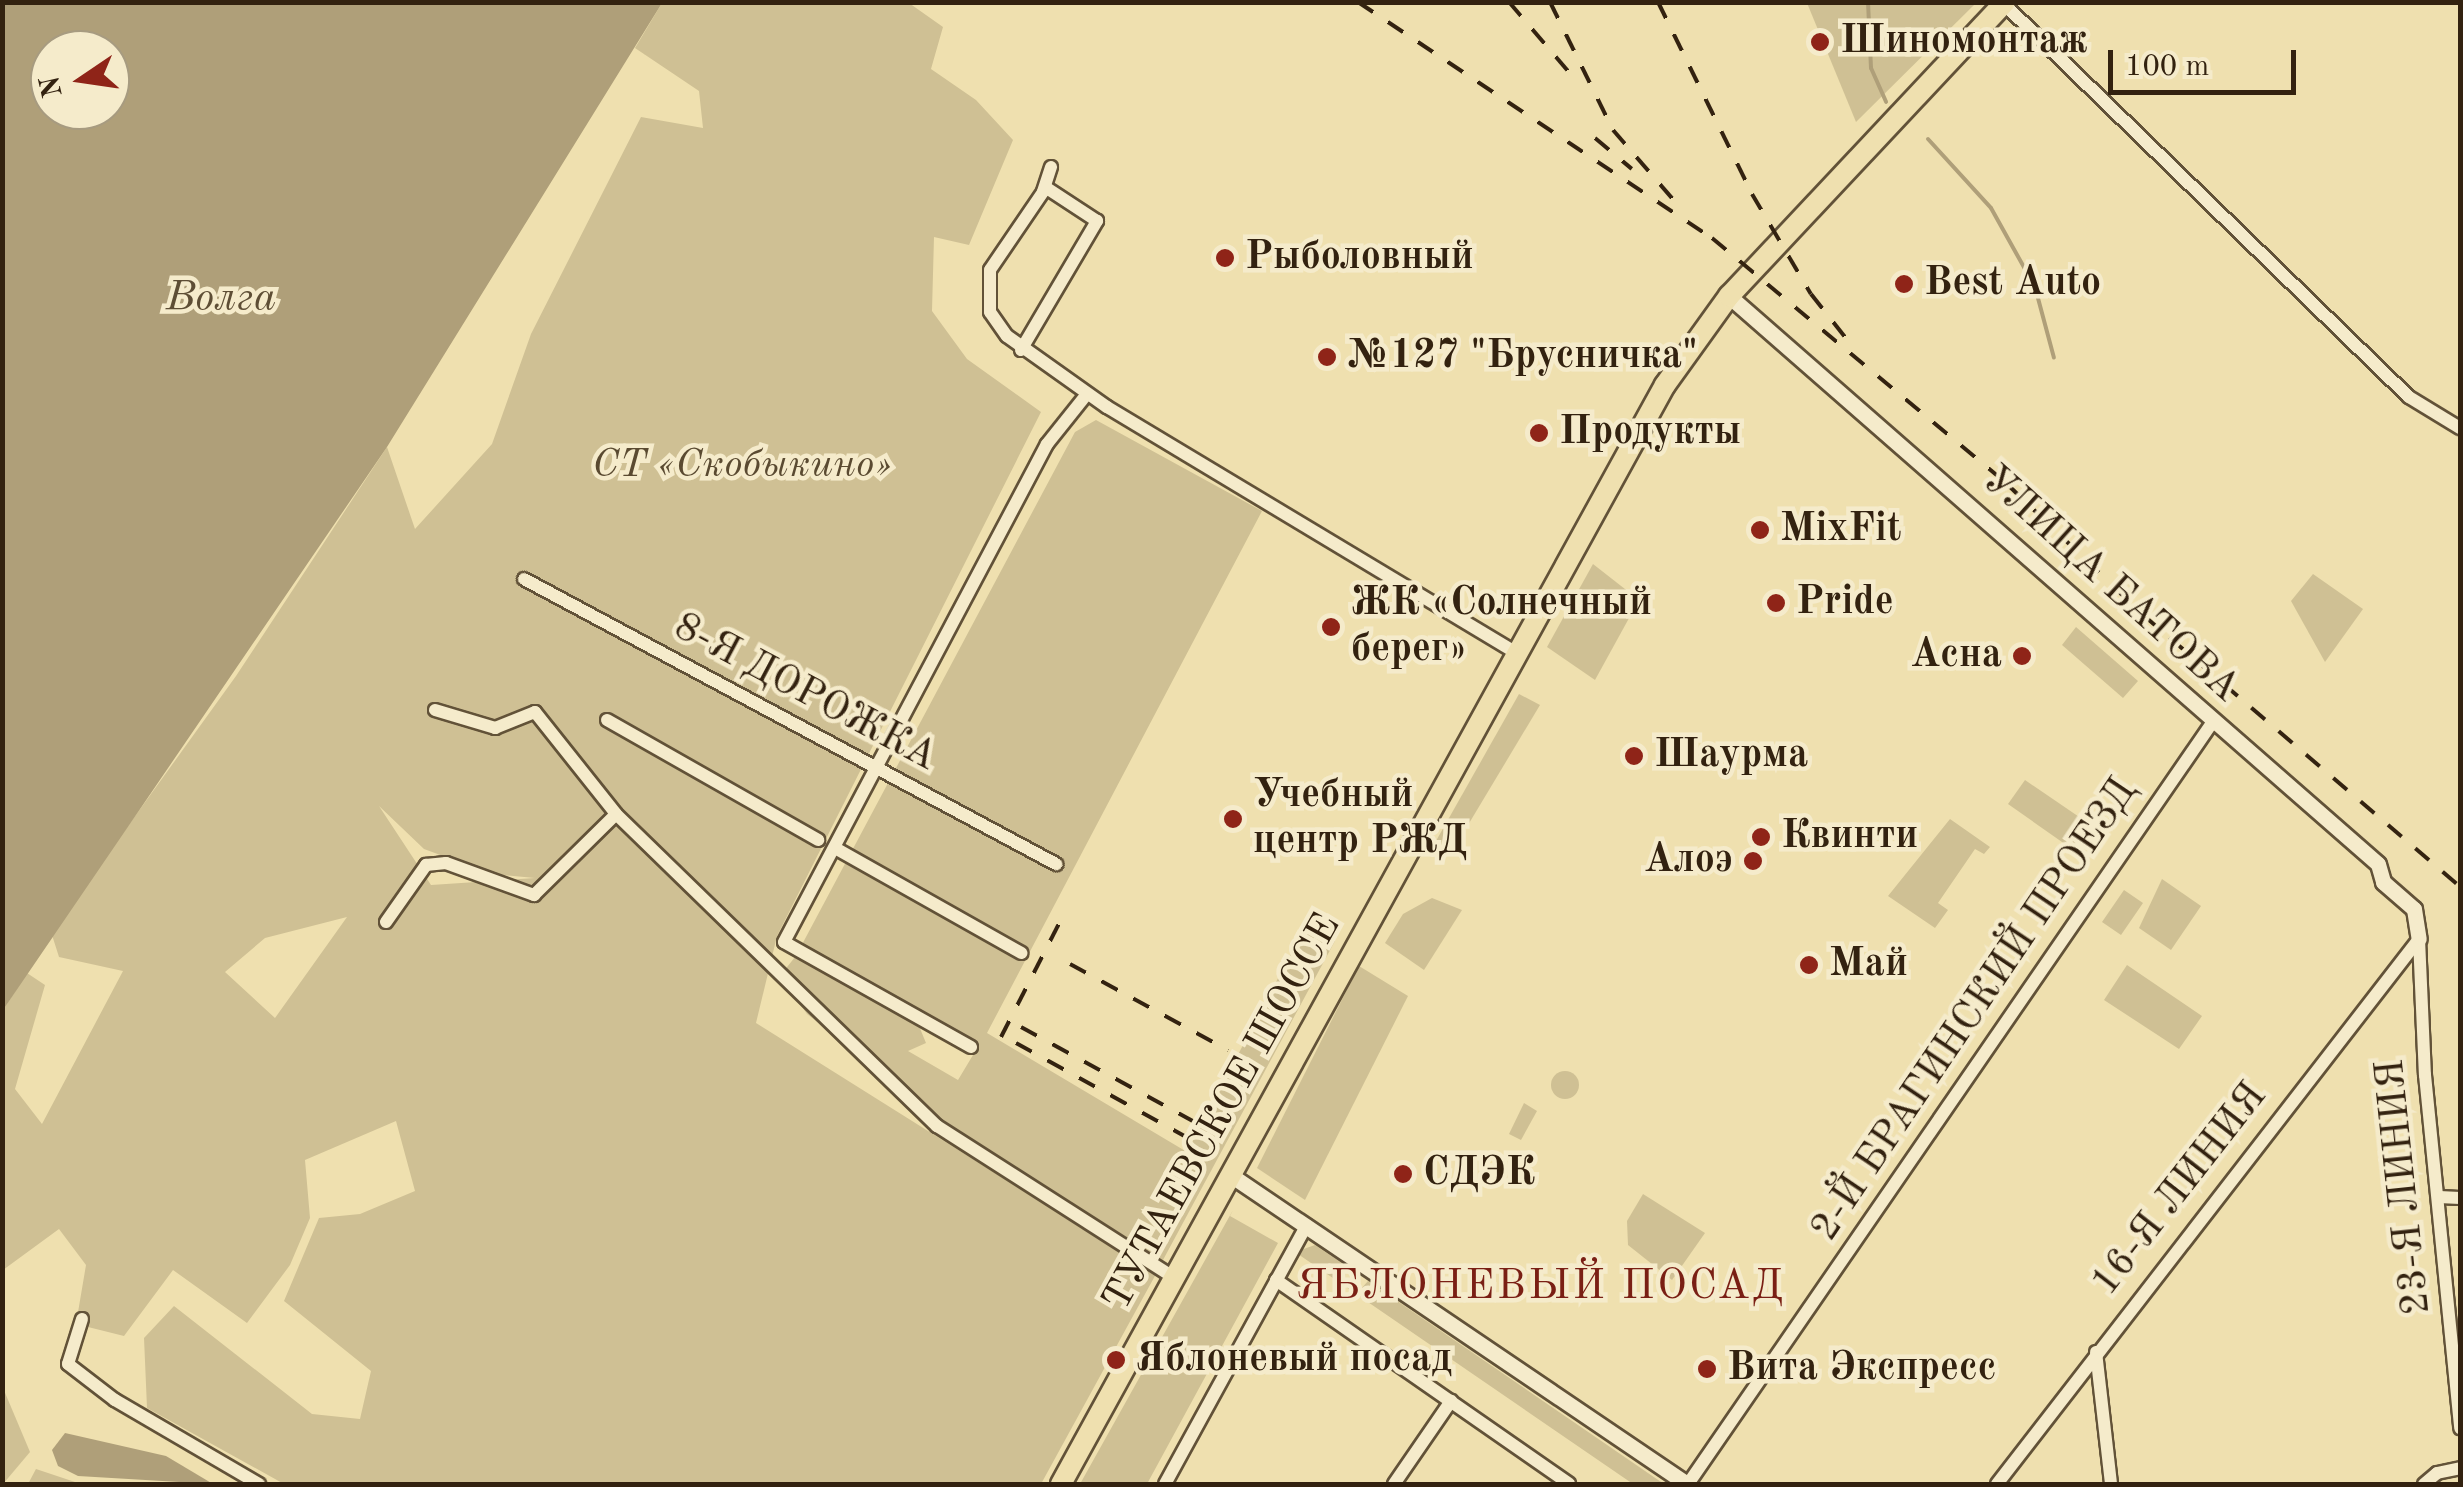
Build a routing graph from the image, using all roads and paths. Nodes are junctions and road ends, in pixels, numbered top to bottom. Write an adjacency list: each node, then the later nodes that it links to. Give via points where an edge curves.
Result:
1 (2004, 3): 4 (main road, ТУТАЕВСКОЕ ШОССЕ); 7 (street, via 2409,398)
2 (1051, 168): 3 (street)
3 (1045, 188): 5 (street, via 990,270 990,312); 5 (street, via 1096,221)
4 (1729, 296): 9 (main road, ТУТАЕВСКОЕ ШОССЕ, via 1654,402); 12 (street, УЛИЦА БАТОВА)
5 (1021, 350): 6 (street)
6 (1087, 394): 9 (street); 13 (street, via 1048,444)
7 (2460, 428)
8 (524, 580): 13 (street, 8-Я ДОРОЖКА)
9 (1516, 653): 22 (main road, ТУТАЕВСКОЕ ШОССЕ)
10 (435, 710): 14 (street, via 495,728 535,712)
11 (607, 720): 15 (street)
12 (2214, 720): 19 (street, УЛИЦА БАТОВА, via 2378,864 2384,882 2414,909); 38 (street, 2-Й БРАГИНСКИЙ ПРОЕЗД)
13 (878, 768): 16 (street); 17 (street, 8-Я ДОРОЖКА)
14 (616, 814): 18 (street, via 534,895 446,862 426,865); 26 (street, via 937,1126)
15 (818, 840)
16 (836, 848): 20 (street); 21 (street, via 784,942)
17 (1056, 864)
18 (386, 922)
19 (2419, 939): 23 (street, 23-Я ЛИНИЯ); 29 (street, 16-Я ЛИНИЯ)
20 (1021, 953)
21 (971, 1047)
22 (1228, 1174): 25 (street); 26 (main road, ТУТАЕВСКОЕ ШОССЕ)
23 (2439, 1197): 24 (street); 31 (street, 23-Я ЛИНИЯ)
24 (2460, 1198)
25 (1307, 1226): 27 (street); 38 (street)
26 (1173, 1277): 34 (main road, ТУТАЕВСКОЕ ШОССЕ)
27 (1276, 1280): 30 (street); 35 (street)
28 (82, 1319): 33 (street, via 68,1364 115,1400)
29 (2096, 1352): 39 (street, 16-Я ЛИНИЯ); 40 (street)
30 (1450, 1401): 36 (street); 37 (street)
31 (2460, 1428)
32 (2460, 1468): 41 (street, via 2436,1473)
33 (259, 1484)
34 (1061, 1484)
35 (1164, 1484)
36 (1394, 1484)
37 (1569, 1484)
38 (1687, 1484)
39 (1996, 1484)
40 (2111, 1484)
41 (2424, 1484)

